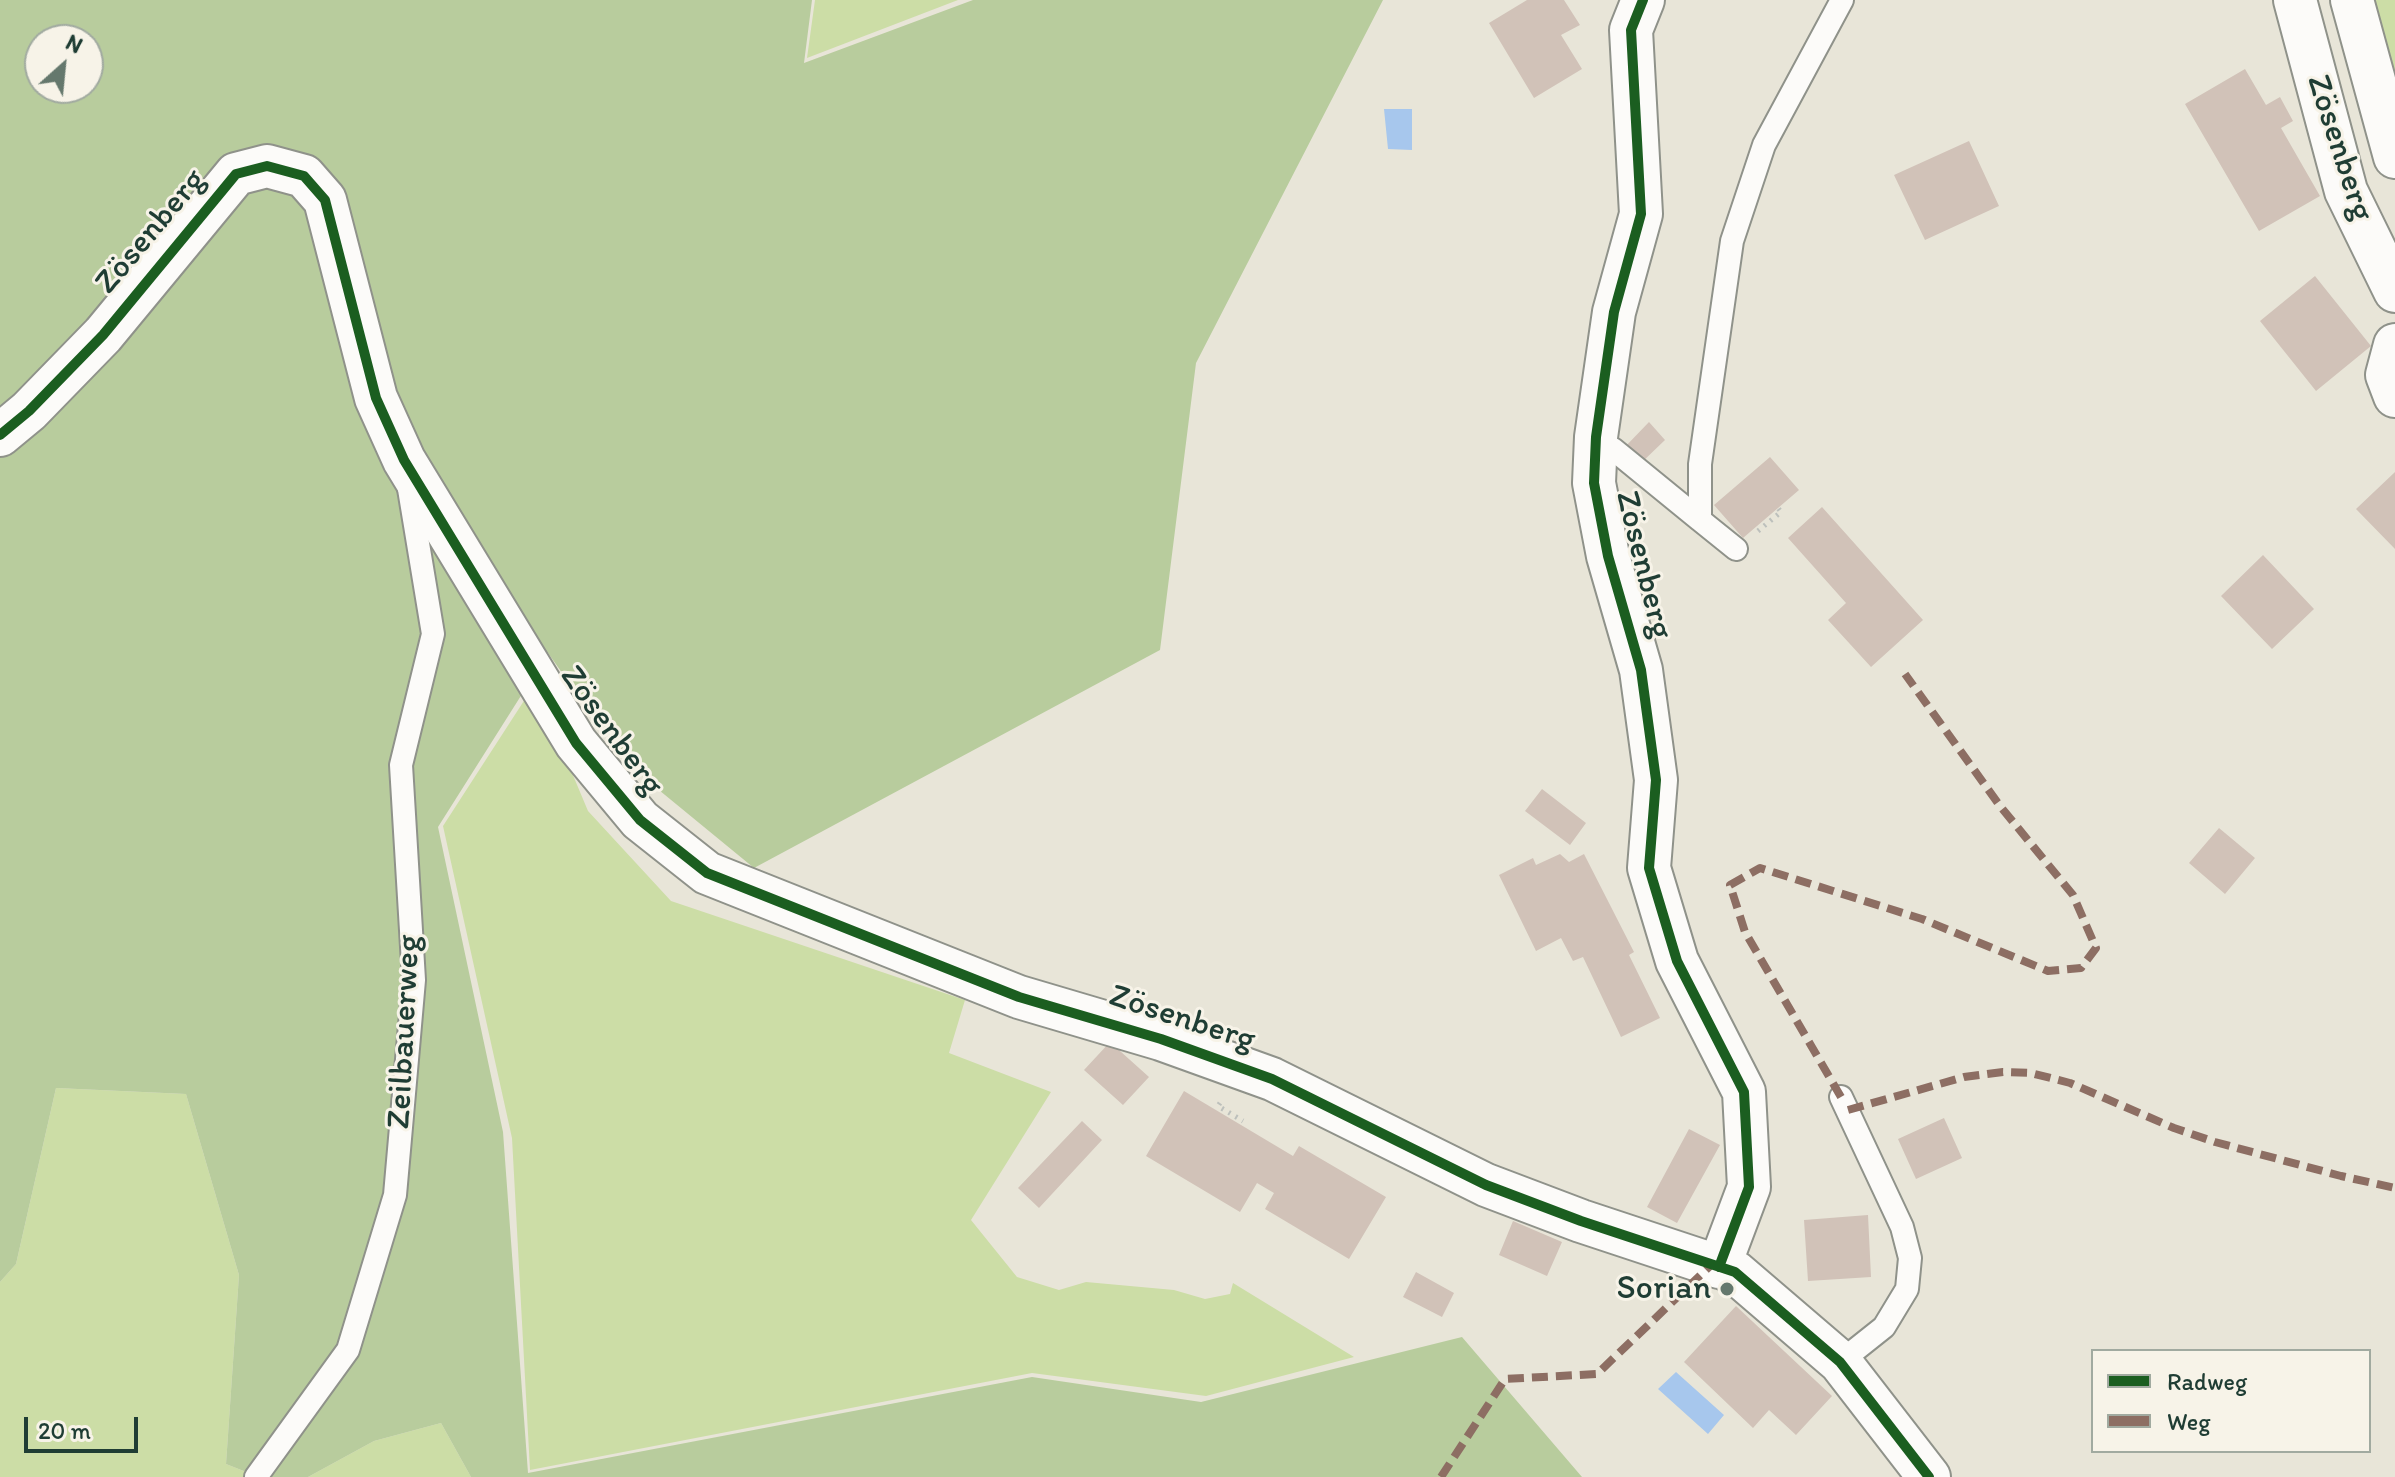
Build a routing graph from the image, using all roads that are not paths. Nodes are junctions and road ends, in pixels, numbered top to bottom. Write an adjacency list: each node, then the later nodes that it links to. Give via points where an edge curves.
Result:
1 (1643, 0): 10 (street, Zösenberg, via 1631,30 1641,214 1614,312)
2 (1842, 0): 12 (lane, Zösenberg, via 1764,145 1732,241 1700,464)
3 (2295, 0): 6 (street, Zösenberg, via 2346,191)
4 (2352, 0): 5 (street, Zösenberg)
5 (2395, 157)
6 (2395, 291)
7 (2395, 345): 8 (street, via 2387,375)
8 (2395, 396)
9 (0, 435): 11 (street, Zösenberg, via 103,335 236,174 267,166 304,176 325,200 376,398)
10 (1594, 455): 12 (lane, via 1602,447 1613,449); 15 (street, Zösenberg, via 1608,556 1641,670 1656,780 1649,868 1677,961 1744,1092 1749,1187)
11 (404, 460): 15 (street, Zösenberg, via 576,743 640,820 707,873 1019,997 1272,1079 1486,1185); 17 (lane, Zeilbauerweg, via 433,634 401,765 414,980 395,1195 348,1350)
12 (1700, 520): 13 (lane, Zösenberg)
13 (1736, 549)
14 (1841, 1097): 16 (lane, via 1902,1227 1910,1258 1907,1289 1884,1327)
15 (1719, 1267): 16 (street, Zösenberg, via 1735,1272)
16 (1840, 1362): 18 (street, Zösenberg)
17 (256, 1477)
18 (1929, 1477)

